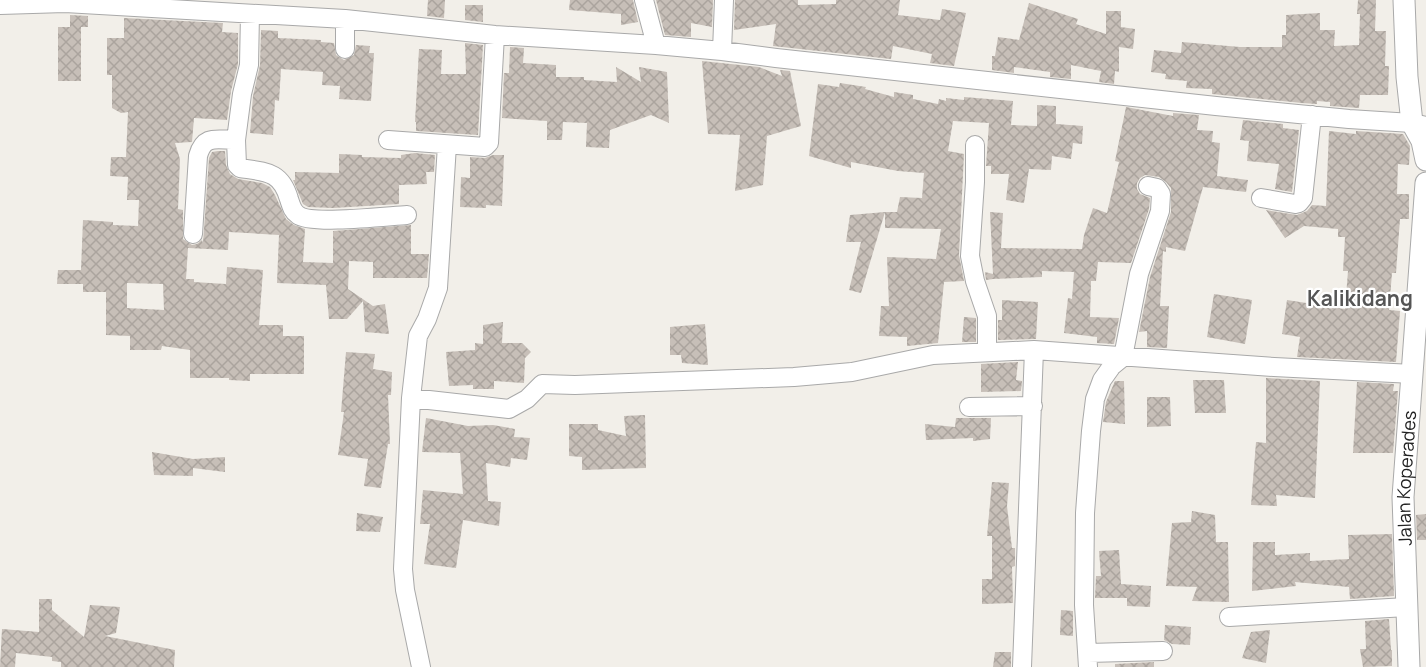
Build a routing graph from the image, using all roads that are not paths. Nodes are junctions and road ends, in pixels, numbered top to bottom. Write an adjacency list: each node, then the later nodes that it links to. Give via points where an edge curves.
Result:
1 (644, 0): 8 (street)
2 (724, 0): 10 (street)
3 (1404, 0): 12 (street, via 1408,86)
4 (0, 6): 5 (street, via 65,3)
5 (250, 14): 6 (street); 13 (street, via 249,65)
6 (345, 19): 7 (street); 9 (street)
7 (495, 35): 8 (street); 15 (street, via 489,143 485,147)
8 (656, 45): 10 (street)
9 (345, 49)
10 (722, 51): 11 (street)
11 (1312, 116): 12 (street); 20 (street, via 1303,198 1295,204)
12 (1419, 124): 17 (street)
13 (236, 140): 21 (street, via 237,165 282,181 298,215 316,220); 22 (street, via 205,141 201,146)
14 (388, 140): 15 (street)
15 (447, 145): 27 (street, via 438,288 418,336)
16 (975, 145): 24 (street, via 970,256 987,316)
17 (1426, 160)
18 (1426, 183): 26 (street, Jalan Koperades)
19 (1148, 186): 25 (street, via 1157,188 1161,194 1160,212 1139,274)
20 (1261, 198)
21 (407, 215)
22 (193, 234)
23 (1034, 350): 24 (street); 25 (street); 28 (street)
24 (987, 352): 27 (street, via 933,355 852,372 794,377 542,384 509,409)
25 (1123, 357): 26 (street); 33 (street, via 1098,388 1090,431 1084,564)
26 (1413, 374): 30 (street, Jalan Koperades, via 1403,497)
27 (411, 398): 34 (street, via 403,569)
28 (1033, 406): 29 (street); 35 (street)
29 (969, 407)
30 (1407, 607): 31 (street); 36 (street, Jalan Koperades)
31 (1229, 616)
32 (1163, 651): 33 (street)
33 (1088, 660)
34 (421, 667)
35 (1022, 667)
36 (1409, 667)

